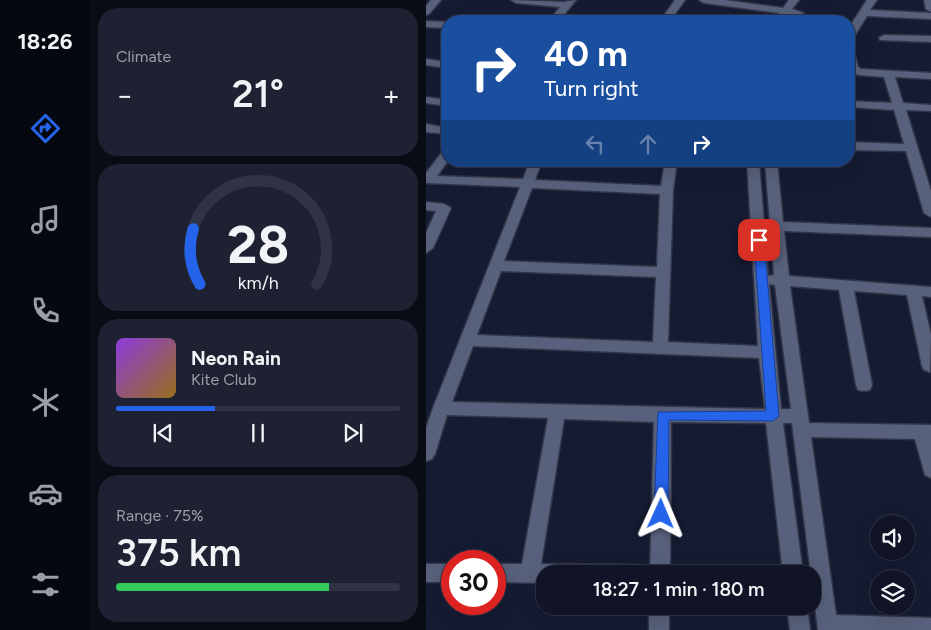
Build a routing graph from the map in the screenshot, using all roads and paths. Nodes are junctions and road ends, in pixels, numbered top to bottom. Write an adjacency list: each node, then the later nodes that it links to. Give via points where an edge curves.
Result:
1 (436, 0): 11 (street)
2 (516, 0): 8 (street)
3 (680, 0): 15 (street)
4 (704, 0): 10 (street)
5 (794, 0): 10 (street)
6 (872, 0): 12 (street)
7 (929, 0): 9 (street)
8 (569, 2): 14 (street)
9 (931, 8)
10 (786, 11): 13 (street); 16 (street)
11 (426, 12)
12 (864, 13): 17 (street); 20 (street)
13 (799, 14)
14 (559, 15)
15 (669, 15)
16 (783, 15)
17 (931, 16)
18 (426, 24): 19 (street)
19 (441, 25)
20 (855, 27)
21 (884, 38): 22 (street)
22 (931, 39)
23 (426, 62): 24 (street)
24 (441, 64)
25 (855, 70): 26 (street)
26 (889, 74): 27 (street); 31 (street)
27 (931, 76)
28 (426, 100): 29 (street)
29 (441, 102)
30 (855, 104): 31 (street)
31 (898, 106): 32 (street); 36 (street)
32 (931, 108)
33 (426, 128): 34 (street)
34 (441, 130)
35 (855, 146): 36 (street)
36 (911, 148): 46 (street)
37 (441, 162): 42 (street)
38 (534, 167): 43 (street)
39 (670, 167): 44 (street)
40 (753, 167): 52 (street)
41 (771, 167): 47 (street)
42 (427, 179): 43 (street)
43 (527, 184): 44 (street); 50 (street)
44 (667, 190): 51 (street)
45 (426, 206): 49 (street, via 444,208)
46 (931, 213)
47 (776, 226): 48 (street); 53 (street)
48 (931, 233)
49 (426, 248)
50 (498, 266): 51 (street); 57 (street)
51 (664, 272): 58 (street)
52 (762, 279): 53 (street); 59 (street)
53 (782, 281): 54 (street); 66 (street)
54 (846, 286): 55 (street); 61 (street)
55 (913, 290): 56 (street); 60 (street)
56 (931, 292)
57 (467, 340): 58 (street); 62 (street)
58 (660, 348): 59 (street)
59 (766, 352): 65 (street)
60 (930, 366)
61 (864, 385)
62 (441, 408): 63 (street); 68 (street)
63 (557, 412): 64 (street); 75 (street)
64 (663, 415): 65 (street); 70 (street)
65 (773, 416): 66 (street); 71 (street)
66 (800, 423): 67 (street); 79 (street)
67 (926, 432): 69 (street)
68 (426, 454)
69 (931, 470)
70 (660, 565)
71 (792, 565)
72 (426, 573): 73 (street)
73 (441, 573)
74 (506, 573): 75 (street)
75 (530, 573): 76 (street)
76 (536, 573)
77 (659, 615): 81 (street)
78 (798, 615): 82 (street)
79 (827, 628): 80 (street)
80 (931, 628)
81 (659, 630)
82 (800, 630)

